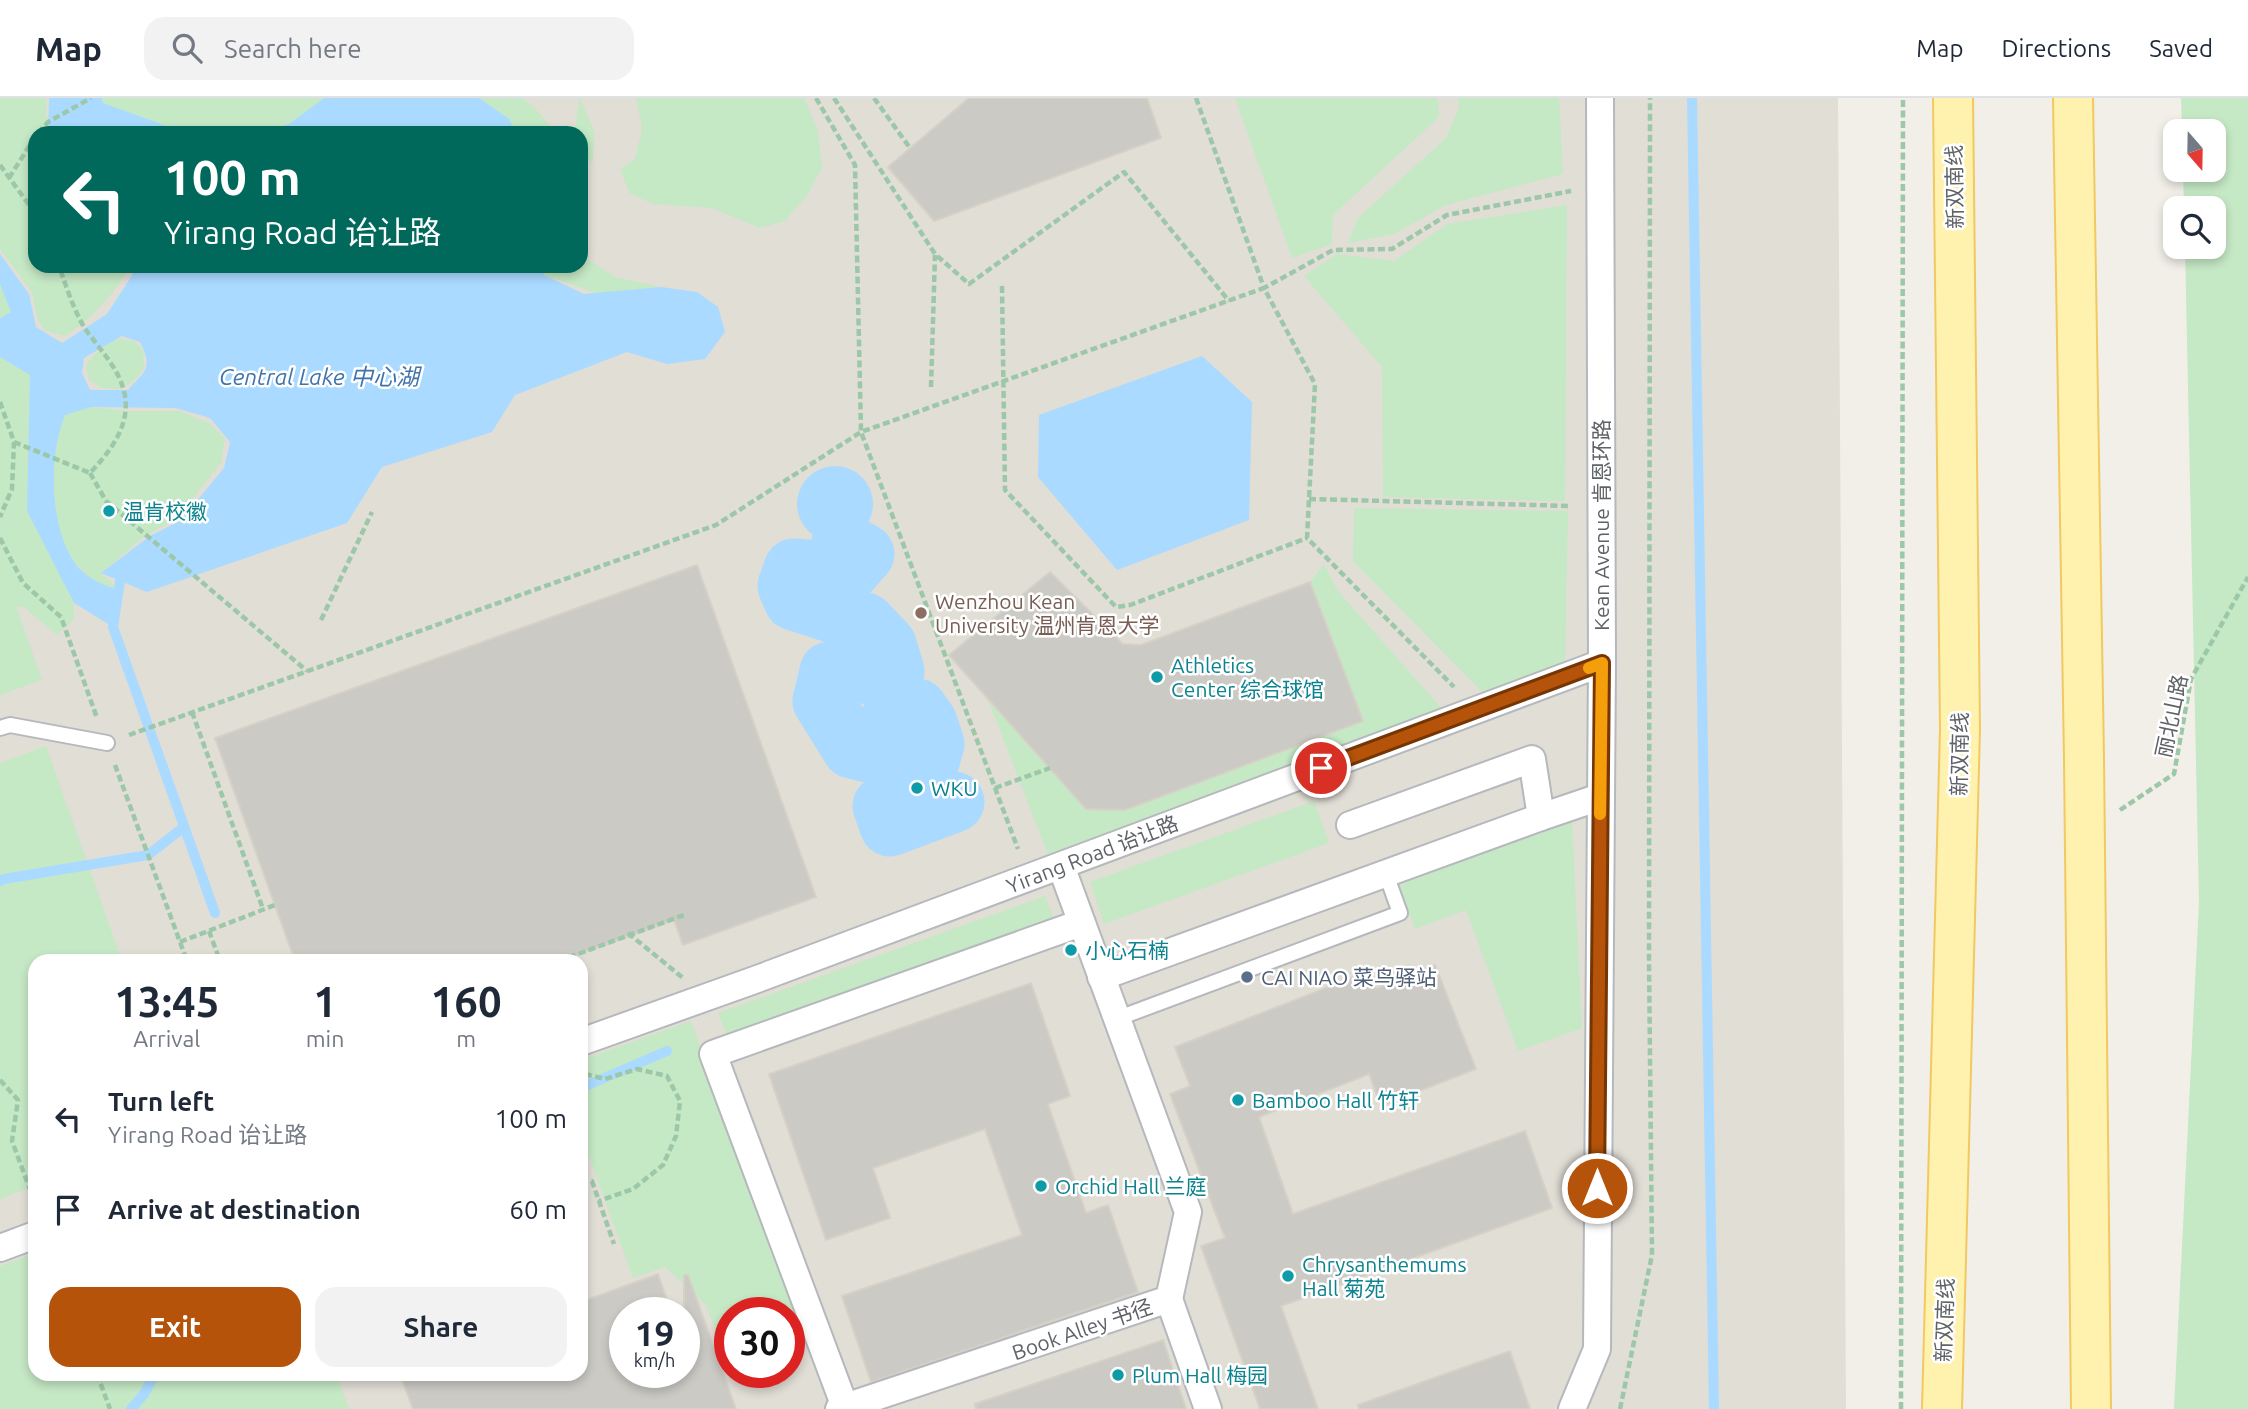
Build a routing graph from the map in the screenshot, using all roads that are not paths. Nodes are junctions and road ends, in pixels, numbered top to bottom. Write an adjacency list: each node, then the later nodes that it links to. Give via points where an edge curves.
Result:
1 (1600, 98): 4 (street, Kean Avenue 肯恩环路)
2 (1953, 98): 22 (main road, 新双南线, via 1960,729)
3 (2073, 98): 23 (main road)
4 (1602, 663): 7 (street, Kean Avenue 肯恩环路); 10 (street, Yirang Road 诒让路)
5 (0, 729): 6 (lane, via 10,725)
6 (107, 743)
7 (1600, 797): 8 (street); 21 (street, Kean Avenue 肯恩环路, via 1597,1349)
8 (1541, 817): 9 (street, via 1532,759); 11 (street)
9 (1350, 825)
10 (1061, 866): 12 (street, Book Alley 书径); 15 (street, Yirang Road 诒让路)
11 (1386, 874): 13 (street); 14 (lane, via 1400,914)
12 (1082, 923): 13 (street, Book Alley 书径); 19 (street, via 713,1054)
13 (1101, 977): 14 (street, Book Alley 书径)
14 (1116, 1019): 18 (street, Book Alley 书径, via 1188,1212)
15 (588, 1039)
16 (28, 1238): 17 (street)
17 (0, 1248)
18 (1169, 1299): 19 (street, Book Alley 书径); 20 (street)
19 (842, 1408)
20 (1208, 1409)
21 (1572, 1409)
22 (1942, 1409)
23 (2091, 1409)

